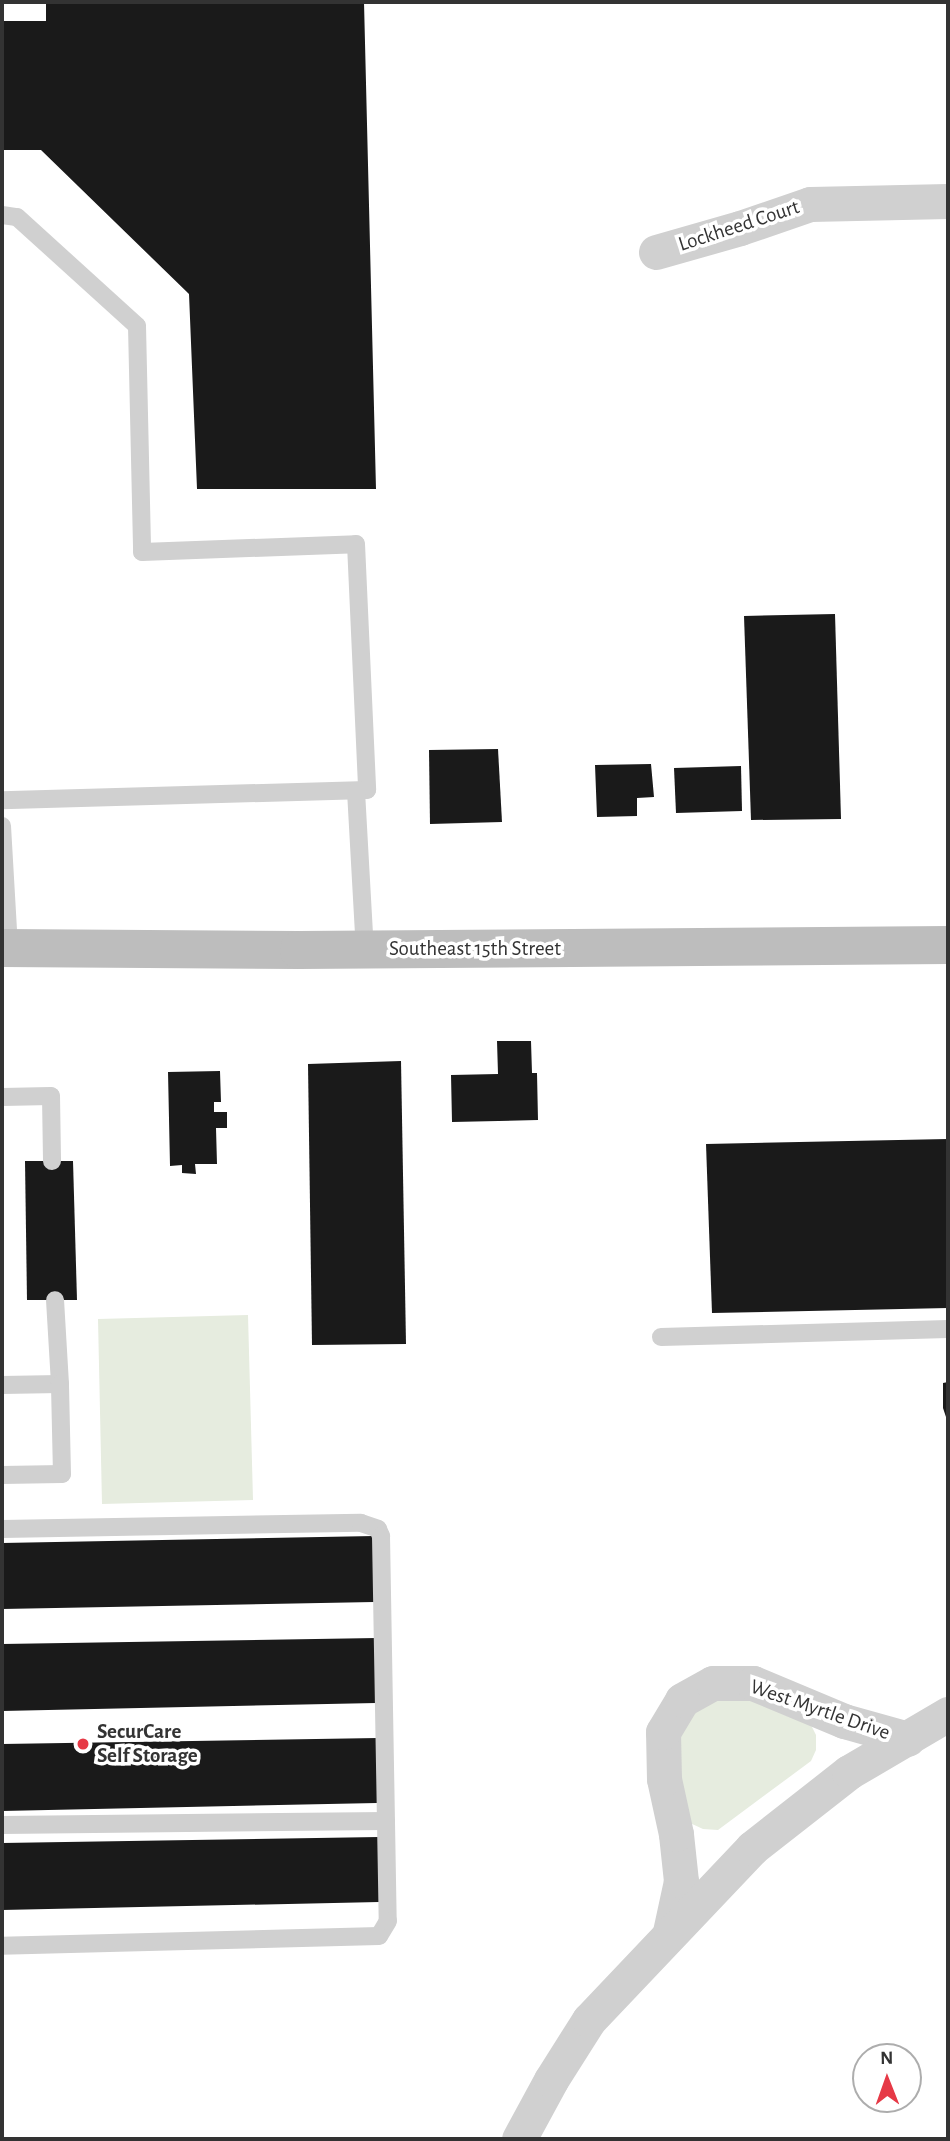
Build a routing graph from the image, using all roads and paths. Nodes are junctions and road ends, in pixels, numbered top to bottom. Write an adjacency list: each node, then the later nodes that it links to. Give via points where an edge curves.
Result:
1 (948, 201): 3 (street, Lockheed Court, via 810,204)
2 (2, 215): 4 (lane, via 16,217 137,326 142,552 356,544 367,790)
3 (656, 252)
4 (356, 791): 5 (lane); 9 (lane)
5 (2, 800)
6 (2, 827): 8 (lane)
7 (948, 945): 9 (main road, Southeast 15th Street)
8 (5, 948): 9 (main road, Southeast 15th Street)
9 (365, 950)
10 (2, 1097): 11 (lane, via 51,1096)
11 (52, 1161)
12 (55, 1300): 15 (lane)
13 (948, 1329): 14 (lane)
14 (661, 1337)
15 (60, 1384): 16 (lane); 17 (lane, via 62,1474)
16 (2, 1385)
17 (2, 1475)
18 (2, 1530): 21 (lane, via 361,1523 377,1528 381,1536)
19 (948, 1714): 20 (street, West Myrtle Drive)
20 (908, 1739): 23 (street, West Myrtle Drive, via 849,1772 752,1848); 23 (street, West Myrtle Drive, via 844,1721 753,1683 713,1684 682,1700 663,1732 663,1779 681,1881)
21 (386, 1821): 22 (lane); 24 (lane, via 388,1921 379,1936)
22 (2, 1825)
23 (670, 1932): 25 (street, West Myrtle Drive, via 589,2020)
24 (2, 1946)
25 (519, 2139)

